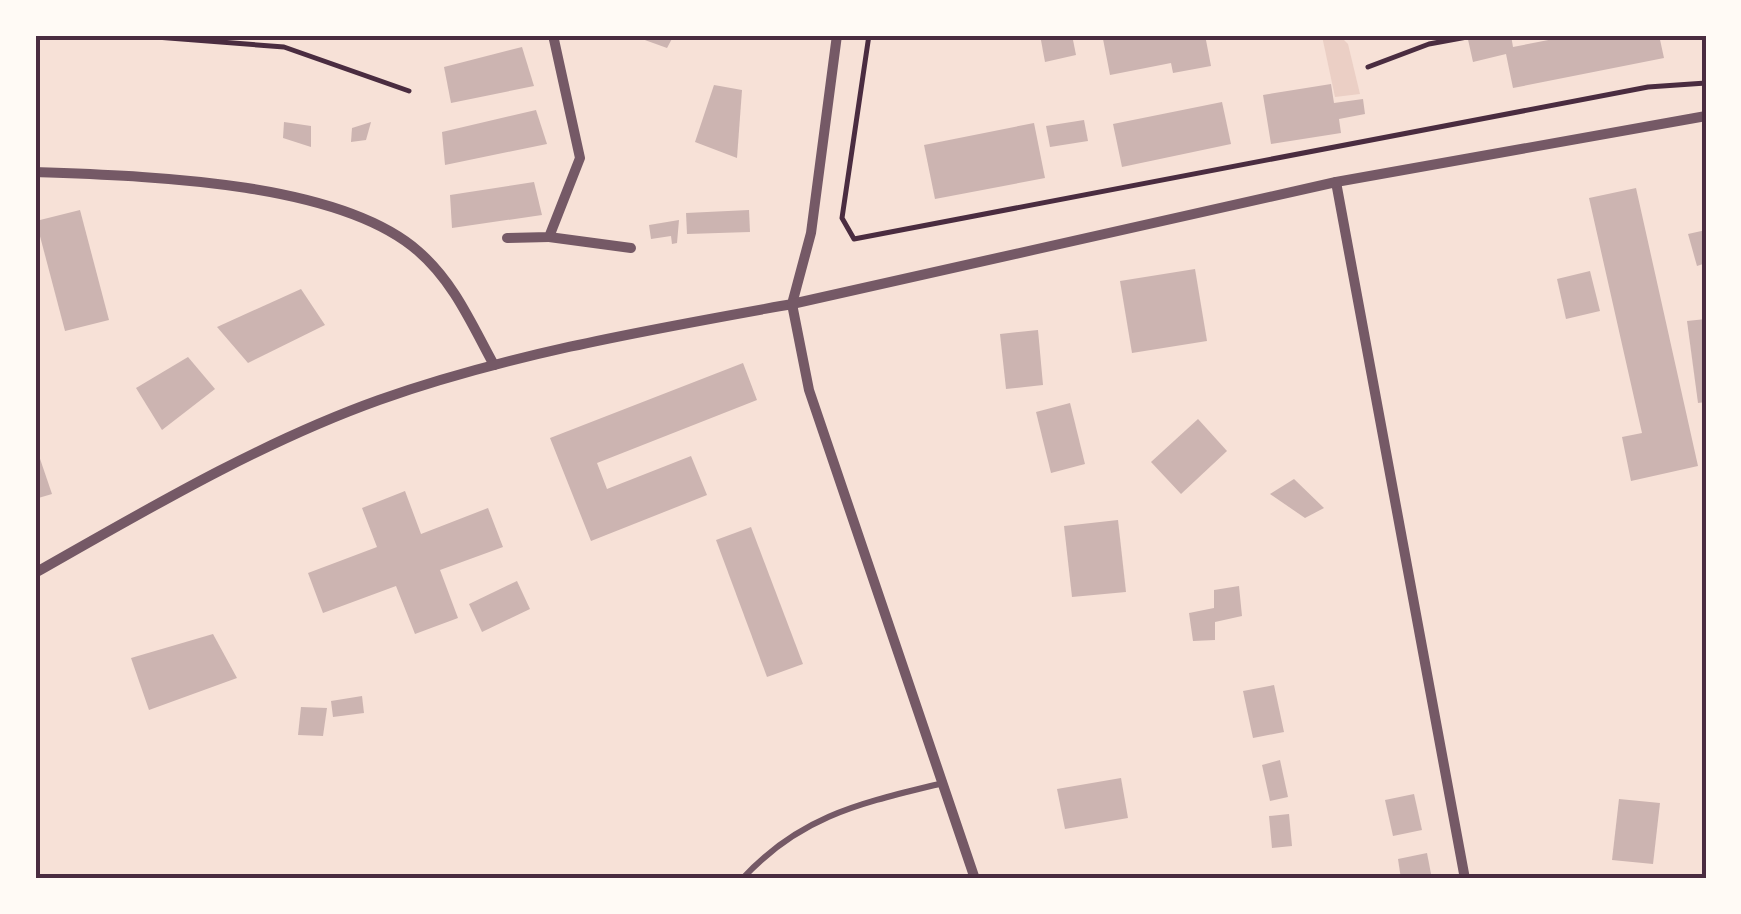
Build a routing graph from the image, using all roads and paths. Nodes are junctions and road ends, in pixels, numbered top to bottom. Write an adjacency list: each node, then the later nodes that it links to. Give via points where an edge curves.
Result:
1 (130, 35): 8 (path, via 284,47)
2 (553, 35): 13 (street, via 580,158)
3 (837, 35): 15 (street, via 812,233)
4 (869, 35): 7 (path, via 842,218 854,239 1648,87)
5 (1468, 37): 6 (path)
6 (1368, 67)
7 (1706, 83)
8 (409, 91)
9 (1706, 116): 11 (street)
10 (35, 172): 16 (street, via 142,176 236,189 330,203 378,222 454,290)
11 (1336, 182): 15 (street); 21 (street)
12 (507, 238): 13 (street)
13 (549, 238): 14 (street)
14 (632, 248)
15 (792, 304): 16 (street); 18 (street, via 809,390)
16 (494, 365): 17 (street, via 379,400 285,439)
17 (35, 573)
18 (944, 783): 19 (lane, via 842,808 764,856); 20 (street)
19 (742, 879)
20 (975, 879)
21 (1466, 879)

